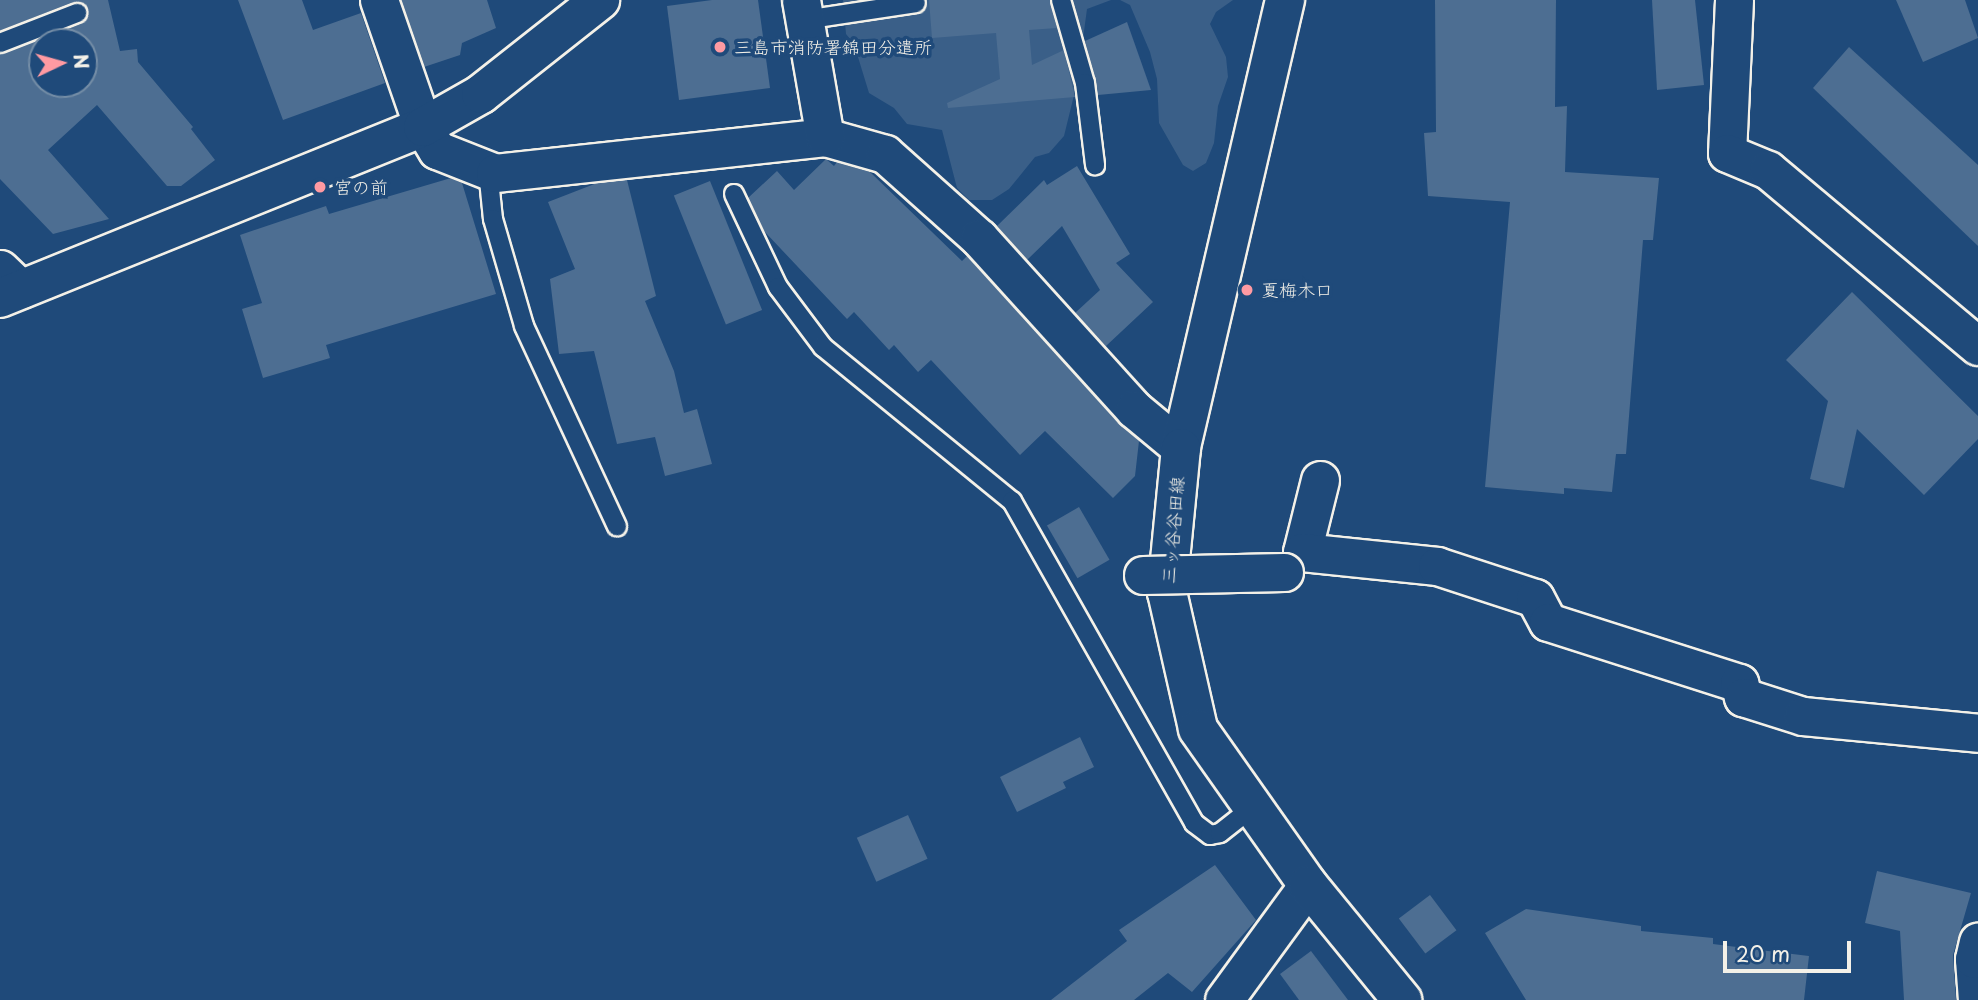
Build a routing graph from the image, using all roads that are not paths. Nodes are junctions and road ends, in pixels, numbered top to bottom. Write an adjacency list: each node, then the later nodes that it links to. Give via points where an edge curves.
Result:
1 (379, 0): 10 (street)
2 (600, 0): 10 (main road, via 481,94)
3 (1061, 0): 12 (lane, via 1084,83)
4 (1284, 0): 17 (main road, 三ッ谷谷田線)
5 (1734, 0): 16 (street, via 1727,153 1768,170)
6 (916, 3): 7 (lane)
7 (803, 10): 11 (street)
8 (77, 13): 9 (lane)
9 (0, 43)
10 (423, 127): 13 (street, via 437,150); 15 (main road)
11 (825, 137): 13 (street, via 516,172); 17 (street, via 886,154 979,238 1135,409)
12 (1095, 165)
13 (488, 170): 19 (lane, via 493,219 524,326)
14 (734, 194): 23 (lane, via 778,287 823,347 1012,500 1194,823 1210,835 1220,833)
15 (7, 285)
16 (1978, 346)
17 (1181, 448): 23 (main road, 三ッ谷谷田線, via 1167,592 1198,729)
18 (1320, 480): 22 (street, via 1301,552 1437,566 1511,590 1535,598 1548,622 1739,683 1743,697 1803,716)
19 (617, 526)
20 (1284, 572): 21 (street, bridge)
21 (1143, 575)
22 (1978, 733)
23 (1253, 807): 24 (main road, 三ッ谷谷田線)
24 (1308, 885): 26 (street); 27 (main road, 三ッ谷谷田線)
25 (1978, 940): 28 (street, via 1974,960)
26 (1224, 1000)
27 (1402, 1000)
28 (1977, 1000)

